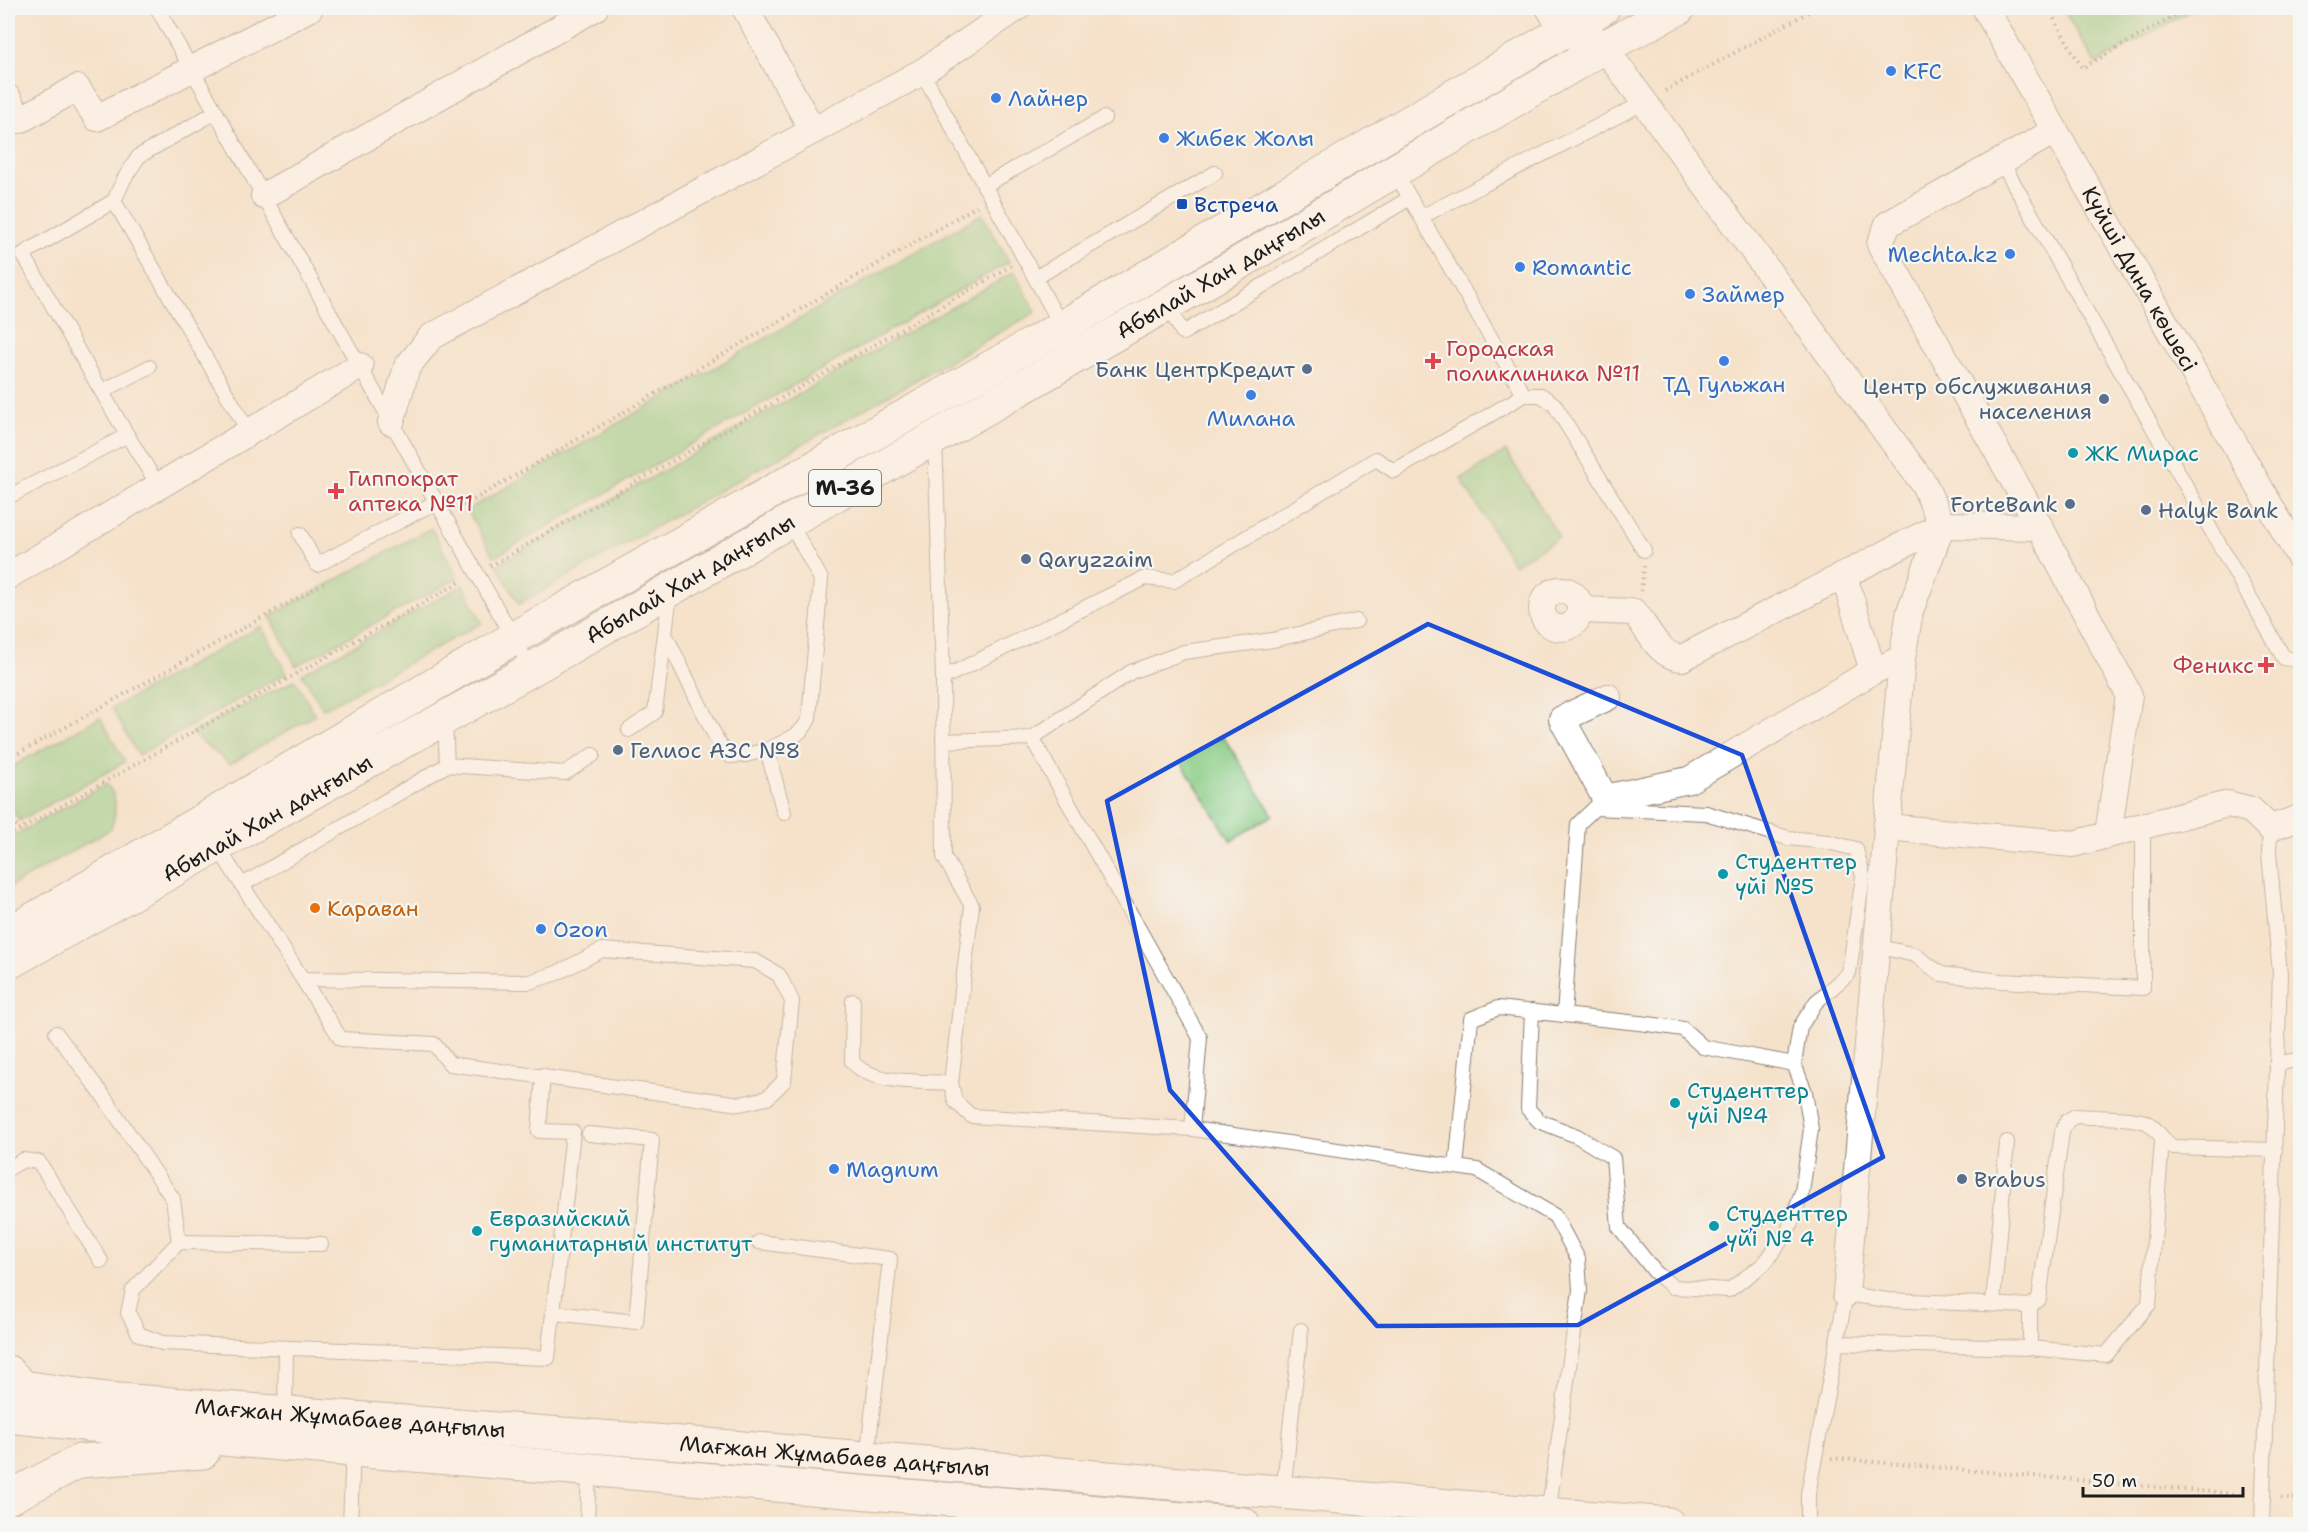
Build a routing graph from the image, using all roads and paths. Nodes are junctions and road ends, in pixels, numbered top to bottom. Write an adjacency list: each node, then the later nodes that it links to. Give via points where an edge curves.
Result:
1 (157, 8): 14 (lane)
2 (310, 8): 14 (street)
3 (595, 8): 26 (street)
4 (745, 8): 21 (street)
5 (1017, 8): 15 (street)
6 (1603, 8): 12 (main road, Абылай Хан даңғылы / M-36)
7 (1679, 8): 13 (main road, Абылай Хан даңғылы / M-36)
8 (1816, 8): 17 (path)
9 (1985, 8): 20 (street, Күйші Дина көшесі)
10 (2048, 8): 11 (path, via 2082,68)
11 (2188, 8)
12 (1559, 18): 13 (main road); 31 (main road, Абылай Хан даңғылы / M-36)
13 (1604, 47): 17 (street); 24 (main road, Абылай Хан даңғылы / M-36)
14 (192, 71): 16 (street, via 97,118 77,88 20,120); 18 (lane)
15 (922, 72): 21 (street); 25 (lane)
16 (8, 98)
17 (1643, 103): 28 (lane); 45 (street, via 1924,484)
18 (216, 112): 26 (lane); 27 (lane, via 139,156)
19 (1104, 117): 25 (lane)
20 (2055, 130): 22 (street); 49 (street, Күйші Дина көшесі)
21 (813, 131): 36 (street, via 431,337 407,367)
22 (2001, 161): 46 (street, via 1888,224 1880,244); 61 (lane, via 2284,658)
23 (1215, 173): 30 (lane)
24 (1402, 185): 28 (lane); 39 (main road, Абылай Хан даңғылы / M-36, via 1167,304)
25 (988, 192): 29 (lane); 43 (path)
26 (264, 196): 32 (lane)
27 (114, 201): 34 (lane, via 23,254); 37 (lane)
28 (1421, 217): 35 (lane)
29 (1024, 259): 30 (lane); 50 (path)
30 (1035, 278): 31 (lane)
31 (1062, 327): 59 (main road, Абылай Хан даңғылы / M-36)
32 (360, 366): 36 (lane); 37 (street)
33 (149, 367): 34 (lane)
34 (103, 391): 38 (lane)
35 (1524, 395): 48 (lane, via 1541,395 1554,404); 64 (lane, via 1394,471 1376,459 1174,581 1145,578)
36 (392, 422): 42 (lane)
37 (249, 432): 40 (street)
38 (126, 436): 40 (lane); 41 (lane)
39 (934, 436): 44 (main road, Абылай Хан даңғылы / M-36); 64 (lane)
40 (159, 486): 51 (street)
41 (8, 497)
42 (436, 502): 43 (lane); 47 (lane, via 317,565)
43 (445, 516): 50 (lane)
44 (789, 521): 54 (main road, Абылай Хан даңғылы / M-36); 70 (lane, via 821,579 809,718 805,729)
45 (1942, 525): 46 (street); 52 (street); 60 (street, via 1910,611)
46 (2040, 527): 82 (street, via 2129,695)
47 (300, 534)
48 (1644, 550): 56 (path, via 1645,577)
49 (2298, 554)
50 (477, 573): 59 (lane); 81 (path)
51 (8, 576)
52 (1844, 576): 56 (street, via 1682,658 1663,651); 63 (street)
53 (330, 580): 72 (path)
54 (670, 590): 58 (lane); 62 (main road, Абылай Хан даңғылы / M-36)
55 (1581, 610): 56 (street)
56 (1634, 612)
57 (1356, 621): 68 (lane, via 1273,640 1184,652 1131,672)
58 (665, 634): 67 (lane, via 655,712); 70 (lane, via 718,744 730,756)
59 (514, 638): 62 (lane); 87 (main road, Абылай Хан даңғылы / M-36)
60 (1902, 659): 63 (street); 78 (street)
61 (2301, 661)
62 (531, 669): 66 (main road, Абылай Хан даңғылы / M-36)
63 (1873, 671): 74 (street, via 1689,780)
64 (943, 678): 69 (lane)
65 (1608, 697): 74 (street, via 1562,719)
66 (444, 718): 73 (lane); 84 (main road, Абылай Хан даңғылы / M-36)
67 (629, 730)
68 (1032, 738): 69 (lane); 98 (lane, via 1200,1038)
69 (943, 741): 97 (lane, via 944,857 972,906)
70 (767, 750): 76 (lane)
71 (593, 755): 73 (lane, via 565,773)
72 (8, 759)
73 (447, 765): 85 (lane)
74 (1600, 803): 91 (lane, via 1578,824); 94 (lane, via 1706,813 1788,838 1856,849 1863,876 1849,973 1816,1002 1800,1027)
75 (8, 809): 81 (path)
76 (784, 813)
77 (2301, 818): 80 (street)
78 (1886, 827): 82 (street, via 2073,844); 86 (street)
79 (2143, 828): 80 (street, via 2178,815 2228,804 2250,810); 82 (street); 86 (lane, via 2143,988 1941,974 1915,955)
80 (2270, 828): 95 (lane, via 2280,974)
81 (18, 830): 83 (path)
82 (2108, 834)
83 (8, 836)
84 (217, 846): 85 (lane); 87 (main road, Абылай Хан даңғылы / M-36)
85 (242, 885): 88 (lane)
86 (1876, 946): 109 (street)
87 (12, 954)
88 (303, 979): 96 (lane, via 342,1040 434,1044 450,1065); 96 (lane, via 529,982 602,950 755,961 778,975 792,1001 784,1081 767,1098 740,1104)
89 (853, 1000): 97 (lane, via 852,1061 858,1069 872,1077)
90 (1532, 1011): 91 (lane); 94 (lane, via 1528,1109 1539,1121 1577,1136 1613,1158 1619,1227 1672,1287 1730,1290 1764,1264 1788,1231 1802,1192 1811,1129 1805,1092); 103 (lane, via 1498,1008 1471,1019)
91 (1564, 1015): 94 (lane, via 1683,1029 1703,1047)
92 (56, 1033): 105 (lane, via 173,1199)
93 (2301, 1059): 95 (lane)
94 (1794, 1064)
95 (2277, 1064): 102 (lane)
96 (543, 1075): 112 (lane, via 539,1131 573,1132)
97 (951, 1083): 98 (lane, via 955,1101 971,1116)
98 (1192, 1129): 103 (lane)
99 (589, 1134): 112 (lane, via 652,1140 636,1322)
100 (2162, 1141): 102 (lane, via 2173,1147); 111 (lane, via 2147,1122 2075,1116 2067,1121 2055,1168 2038,1299); 115 (lane, via 2150,1304 2106,1355)
101 (2007, 1142): 110 (lane)
102 (2274, 1150): 136 (lane)
103 (1456, 1167): 129 (lane, via 1476,1170 1555,1216 1578,1259 1580,1290)
104 (8, 1169): 108 (lane, via 23,1160 39,1162)
105 (179, 1242): 107 (lane); 116 (lane, via 133,1290 128,1313 139,1334 162,1343)
106 (759, 1242): 122 (lane, via 890,1259)
107 (321, 1244)
108 (100, 1261)
109 (1846, 1294): 110 (lane, via 1887,1300); 114 (lane)
110 (1993, 1303): 111 (lane)
111 (2030, 1306): 115 (lane)
112 (554, 1313): 116 (lane, via 548,1358)
113 (1301, 1330): 124 (lane)
114 (1837, 1343): 115 (lane); 121 (lane)
115 (2030, 1348)
116 (286, 1350): 118 (lane)
117 (11, 1397): 118 (main road, Мағжан Жұмабаев даңғылы, via 106,1399); 119 (main road, Мағжан Жұмабаев даңғылы)
118 (285, 1413): 122 (main road, Мағжан Жұмабаев даңғылы)
119 (233, 1440): 120 (main road, Мағжан Жұмабаев даңғылы); 126 (main road, via 204,1452 80,1461)
120 (353, 1448): 123 (main road, Мағжан Жұмабаев даңғылы); 131 (lane)
121 (1815, 1457): 125 (path); 135 (lane, via 1808,1494)
122 (867, 1459): 124 (main road, Мағжан Жұмабаев даңғылы)
123 (589, 1468): 130 (main road, Мағжан Жұмабаев даңғылы); 132 (lane)
124 (1283, 1494): 129 (main road, Мағжан Жұмабаев даңғылы)
125 (2235, 1494)
126 (8, 1498)
127 (2281, 1498): 128 (path)
128 (2301, 1499)
129 (1548, 1514): 134 (main road, Мағжан Жұмабаев даңғылы)
130 (1131, 1520): 133 (main road, Мағжан Жұмабаев даңғылы)
131 (350, 1524)
132 (587, 1524)
133 (1243, 1524)
134 (1668, 1524)
135 (1808, 1524)
136 (2262, 1524)

